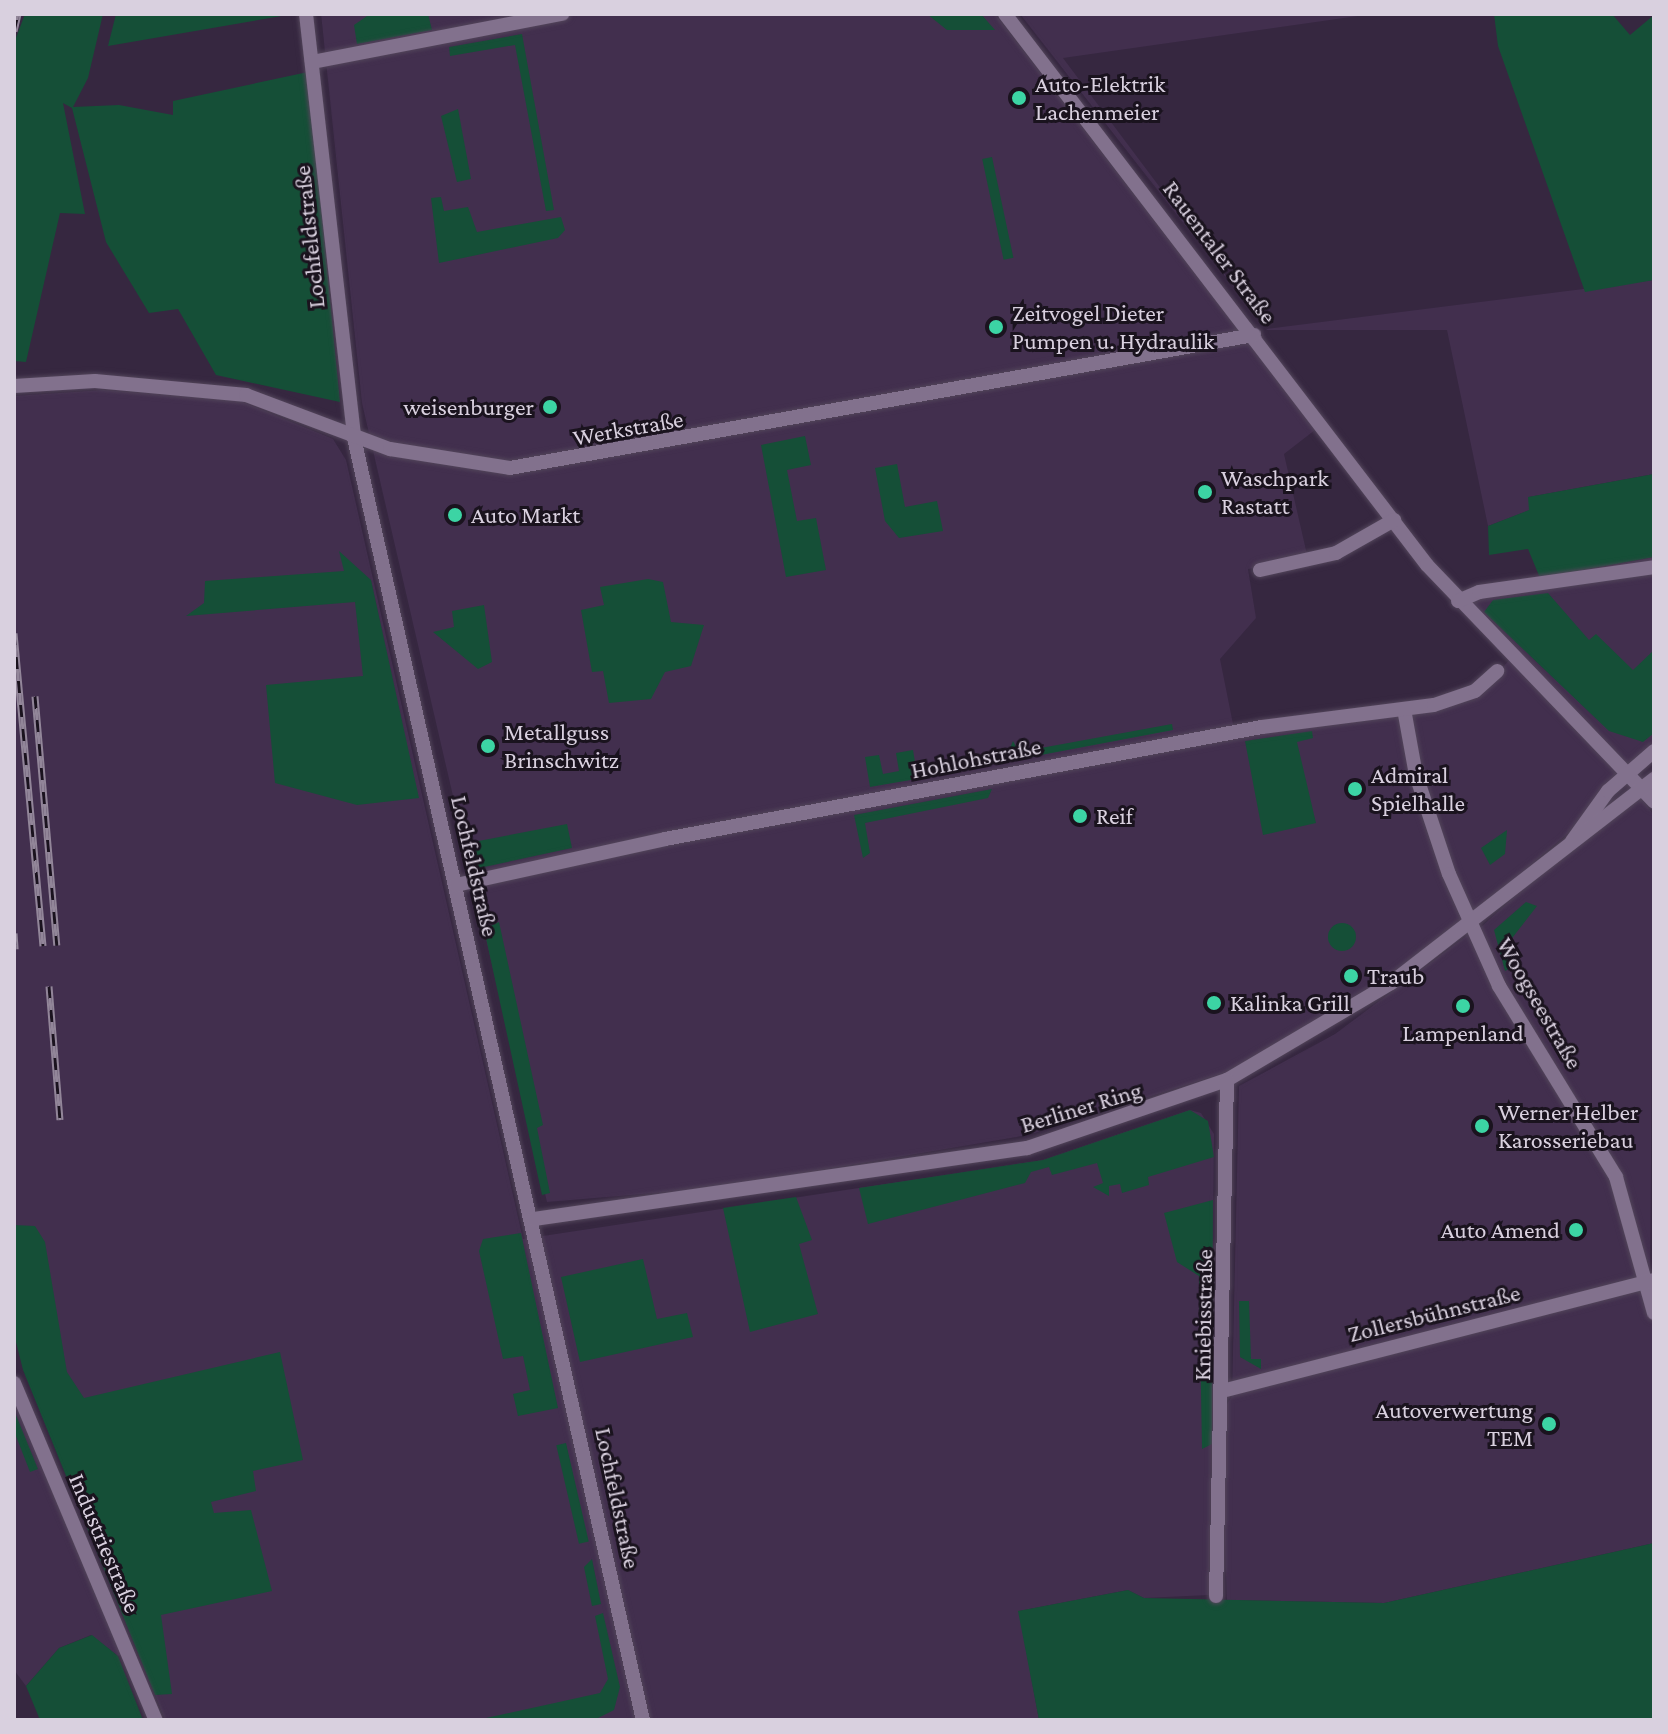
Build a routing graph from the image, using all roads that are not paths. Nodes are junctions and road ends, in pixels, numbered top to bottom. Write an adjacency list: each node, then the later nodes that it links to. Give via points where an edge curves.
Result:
1 (306, 14): 4 (street, Lochfeldstraße)
2 (562, 14): 4 (street)
3 (1005, 14): 5 (street, Rauentaler Straße)
4 (312, 62): 7 (street, Lochfeldstraße)
5 (1254, 335): 7 (street, Werkstraße, via 532,466 454,464); 8 (street, Rauentaler Straße)
6 (14, 386): 7 (street, Werkstraße, via 95,381 246,395)
7 (354, 438): 19 (street, Lochfeldstraße)
8 (1394, 520): 10 (street, via 1336,553); 11 (street, Rauentaler Straße)
9 (1654, 567): 11 (street, via 1479,592)
10 (1260, 570)
11 (1458, 601): 15 (street, Rauentaler Straße)
12 (1497, 671): 13 (street, Hohlohstraße, via 1459,699)
13 (1404, 709): 19 (street, Hohlohstraße, via 1176,743); 20 (street, Woogseestraße, via 1427,811)
14 (1654, 751): 15 (street, Berliner Ring)
15 (1628, 772): 16 (street, Rauentaler Straße); 18 (street, Berliner Ring)
16 (1649, 785): 17 (street, Rauentaler Straße); 18 (street, Berliner Ring)
17 (1654, 802)
18 (1567, 848): 20 (street, Berliner Ring)
19 (456, 885): 22 (street, Lochfeldstraße)
20 (1471, 925): 21 (street, Berliner Ring, via 1317,1033); 23 (street, Woogseestraße, via 1525,1033 1616,1177)
21 (1227, 1080): 22 (street, Berliner Ring, via 1027,1148); 26 (street, Kniebisstraße)
22 (534, 1219): 29 (street, Lochfeldstraße)
23 (1651, 1281): 24 (street, Woogseestraße); 26 (street, Zollersbühnstraße)
24 (1654, 1313)
25 (14, 1383): 28 (street, Industriestraße)
26 (1226, 1390): 27 (street, Kniebisstraße, via 1218,1411)
27 (1216, 1596)
28 (156, 1720)
29 (643, 1720)

